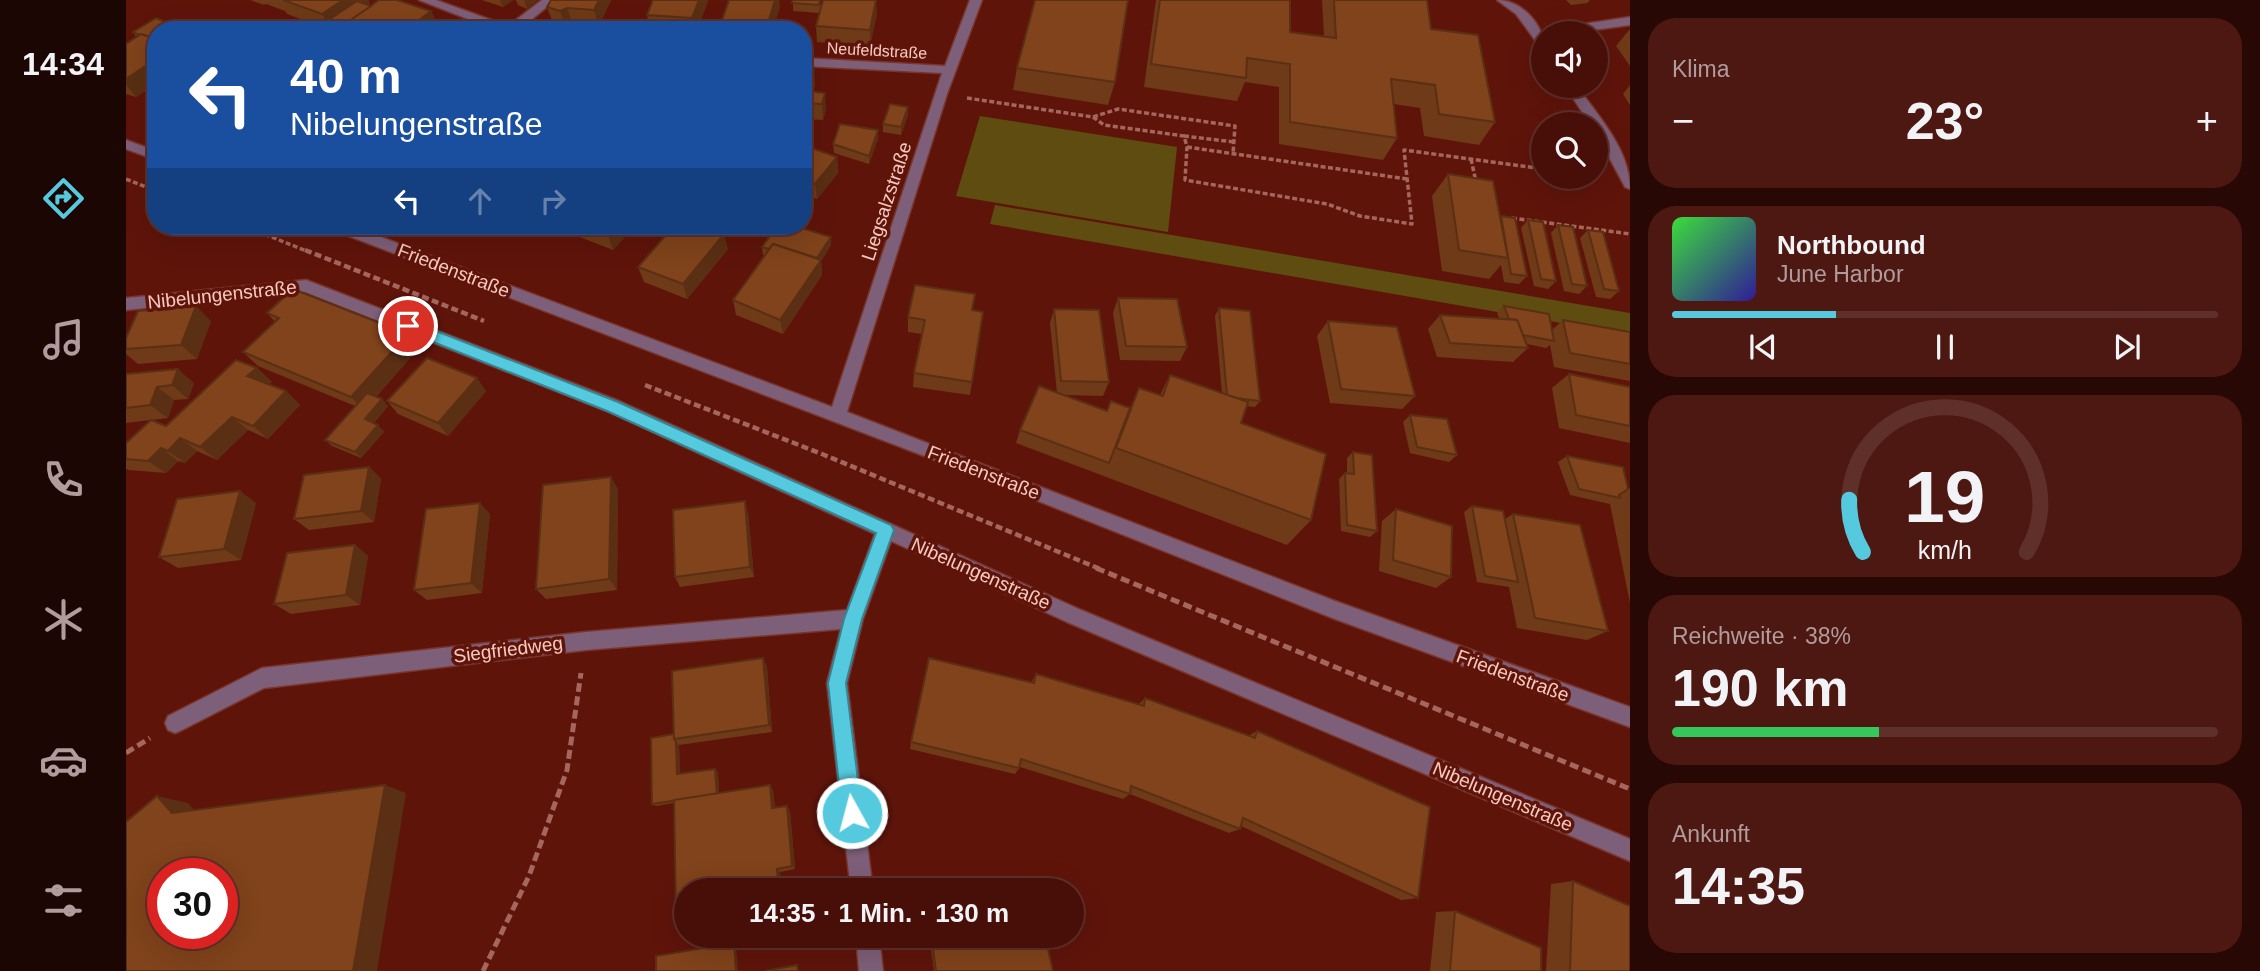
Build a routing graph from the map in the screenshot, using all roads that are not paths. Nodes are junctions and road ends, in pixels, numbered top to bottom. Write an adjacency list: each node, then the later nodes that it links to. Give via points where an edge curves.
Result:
1 (425, 0): 5 (street)
2 (549, 0): 6 (street)
3 (975, 0): 11 (street, Liegsalzstraße)
4 (1503, 0): 8 (street)
5 (484, 21)
6 (521, 21)
7 (1630, 21): 9 (street)
8 (1531, 23)
9 (1608, 25)
10 (812, 62): 11 (street, Neufeldstraße)
11 (949, 70): 18 (street, Liegsalzstraße)
12 (1579, 98): 15 (street, via 1611,145)
13 (126, 144): 14 (street)
14 (147, 152)
15 (1630, 184)
16 (362, 235): 18 (street, Friedenstraße)
17 (126, 304): 19 (street, Nibelungenstraße, via 306,286 613,406)
18 (837, 416): 21 (street, Friedenstraße, via 1335,610)
19 (886, 530): 20 (street); 23 (street, Nibelungenstraße, via 1074,616)
20 (853, 619): 22 (street, Siegfriedweg, via 586,640 262,678); 24 (street, via 837,683)
21 (1630, 717)
22 (175, 723)
23 (1630, 850)
24 (860, 878)
25 (868, 948): 26 (street)
26 (871, 971)

